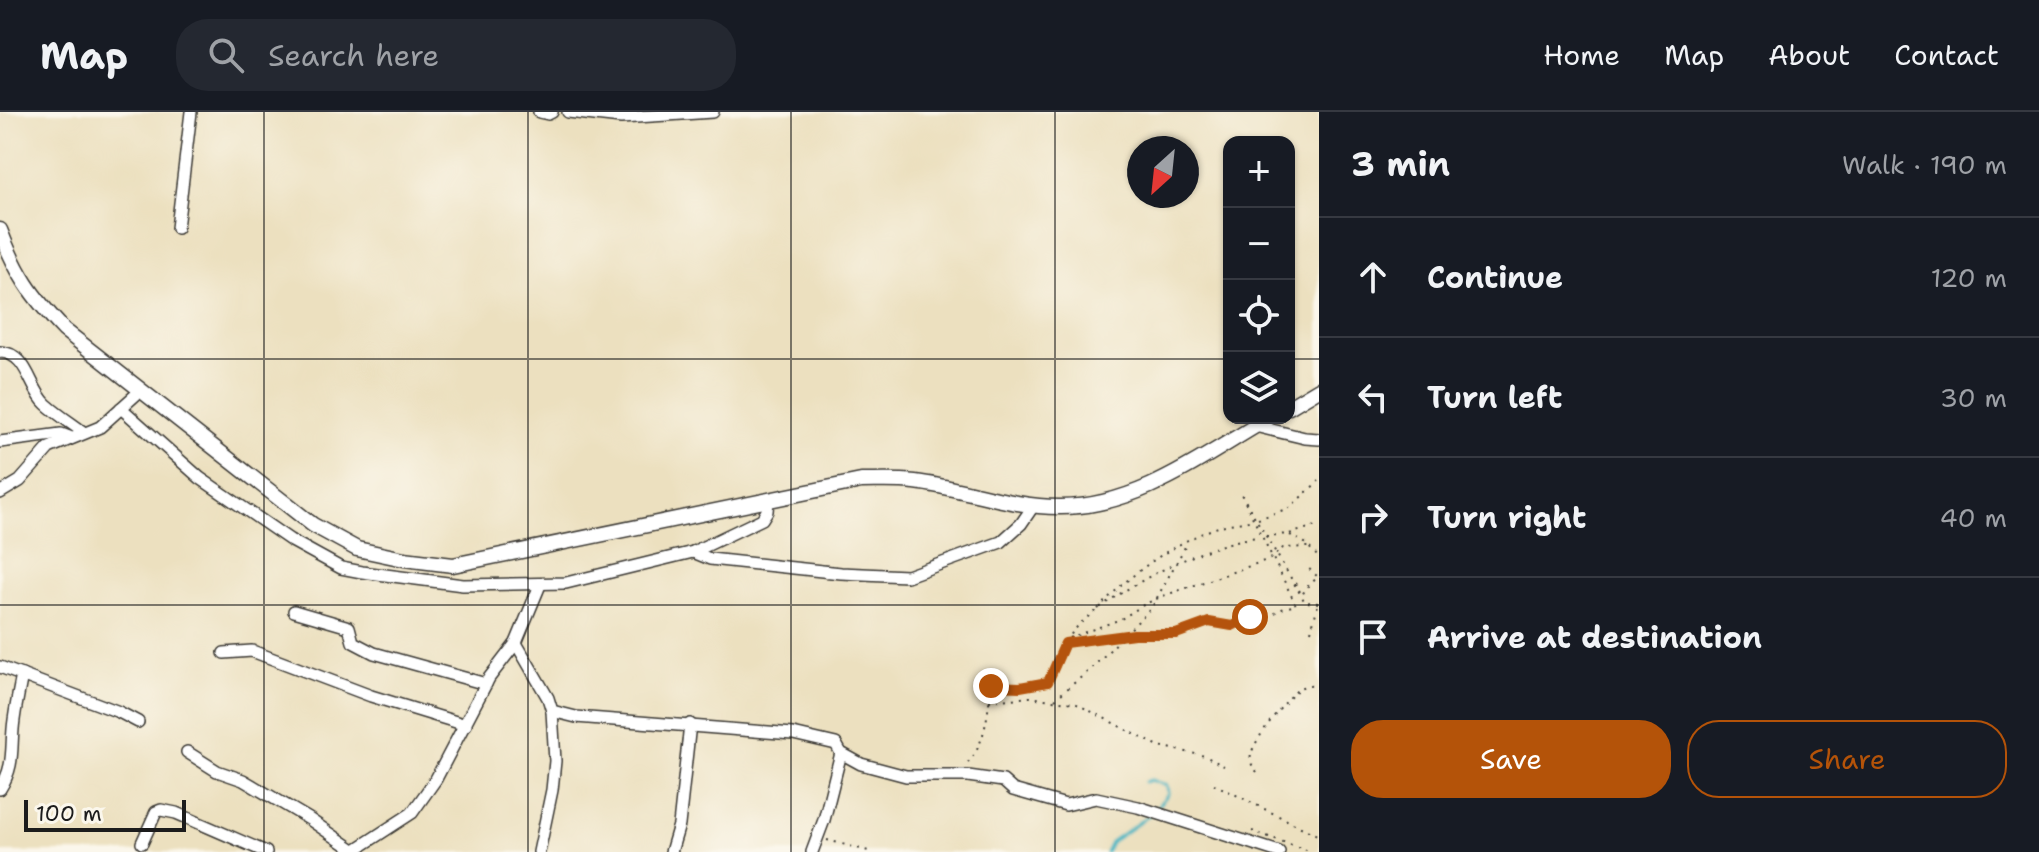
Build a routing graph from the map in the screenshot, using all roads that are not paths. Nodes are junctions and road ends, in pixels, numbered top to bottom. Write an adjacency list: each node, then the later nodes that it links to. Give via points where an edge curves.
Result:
1 (191, 112): 6 (street)
2 (539, 112): 3 (street)
3 (552, 112)
4 (568, 112): 5 (street, via 621,118)
5 (713, 112)
6 (177, 228)
7 (0, 230): 10 (main road, via 32,296 64,330)
8 (0, 352): 15 (street, via 20,361 40,397)
9 (1319, 389): 11 (main road)
10 (140, 391): 12 (street); 20 (main road, via 313,525 357,549 404,559 453,565)
11 (1295, 403)
12 (121, 408): 15 (street, via 100,427); 23 (street, via 200,478 341,568 423,582)
13 (1258, 424): 14 (main road)
14 (1255, 426): 17 (street); 21 (main road, via 1154,484 1104,502)
15 (83, 432): 16 (street)
16 (70, 438): 18 (street, via 61,434); 19 (street, via 49,448 20,481)
17 (1319, 439)
18 (0, 442)
19 (0, 493)
20 (768, 500): 21 (main road, via 861,481 915,482); 22 (street, via 762,519)
21 (1034, 505): 22 (street, via 1001,542 907,576 710,559)
22 (693, 552): 23 (street)
23 (540, 585): 25 (street)
24 (294, 611): 29 (street, via 349,627 353,642 374,653)
25 (516, 643): 29 (street); 30 (street)
26 (224, 653): 33 (street, via 252,651)
27 (0, 667): 28 (street)
28 (22, 675): 31 (street); 36 (street, via 12,761)
29 (486, 684): 33 (street)
30 (552, 711): 32 (street); 40 (street, via 555,761)
31 (138, 722)
32 (690, 724): 35 (street, via 793,734 836,744); 41 (street)
33 (466, 725): 38 (street, via 412,813)
34 (187, 752): 38 (street, via 309,819)
35 (841, 753): 42 (street); 43 (street, via 906,776 1003,781 1013,790 1066,805 1096,798 1138,807)
36 (0, 789)
37 (142, 843): 39 (street, via 161,810)
38 (353, 851)
39 (266, 852)
40 (539, 852)
41 (671, 852)
42 (812, 852)
43 (1279, 852)

